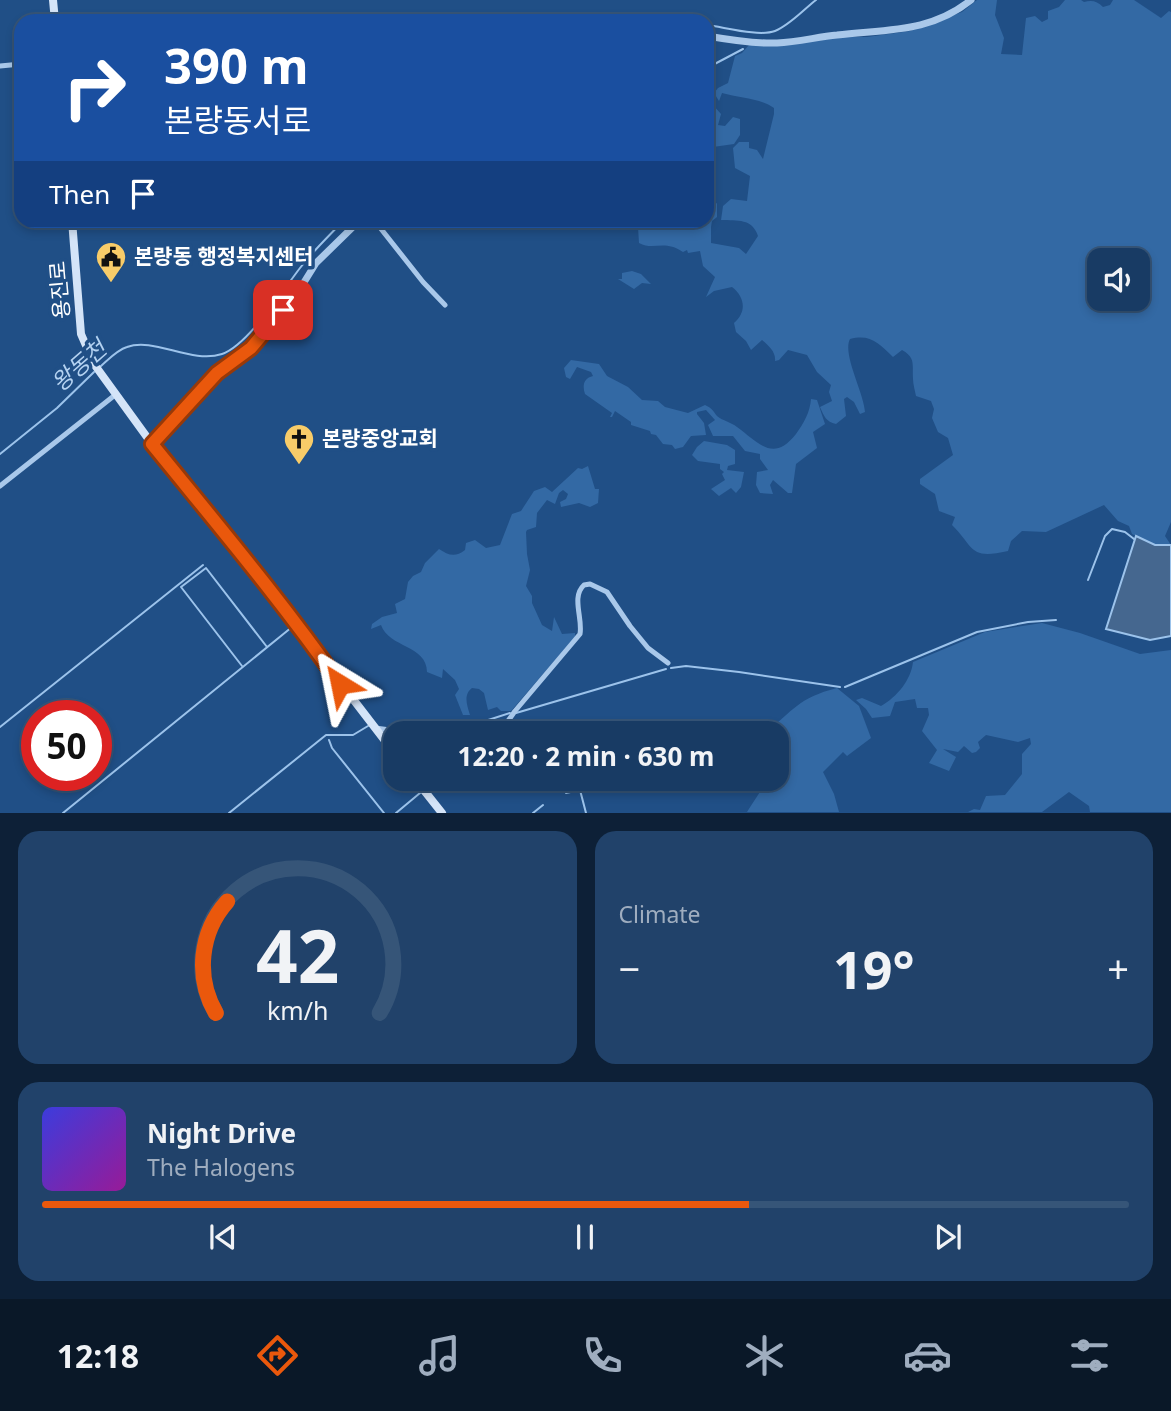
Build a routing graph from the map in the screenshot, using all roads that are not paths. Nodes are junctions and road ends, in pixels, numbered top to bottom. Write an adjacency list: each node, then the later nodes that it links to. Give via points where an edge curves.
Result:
1 (971, 0): 2 (street, via 924,25 887,32 778,43)
2 (714, 37)
3 (73, 228): 7 (main road, 용진로, via 81,334)
4 (352, 228): 8 (street, via 316,263 258,340 217,373)
5 (380, 228): 6 (street)
6 (445, 305)
7 (115, 395): 8 (main road, 용진로); 9 (street)
8 (152, 444): 12 (main road, 용진로, via 242,553)
9 (0, 486)
10 (668, 663): 11 (street, via 636,634 607,592 584,585 577,595 580,634)
11 (508, 721)
12 (374, 728): 13 (street); 14 (main road, 용진로)
13 (383, 729)
14 (383, 739)
15 (425, 791): 16 (main road)
16 (442, 813)

